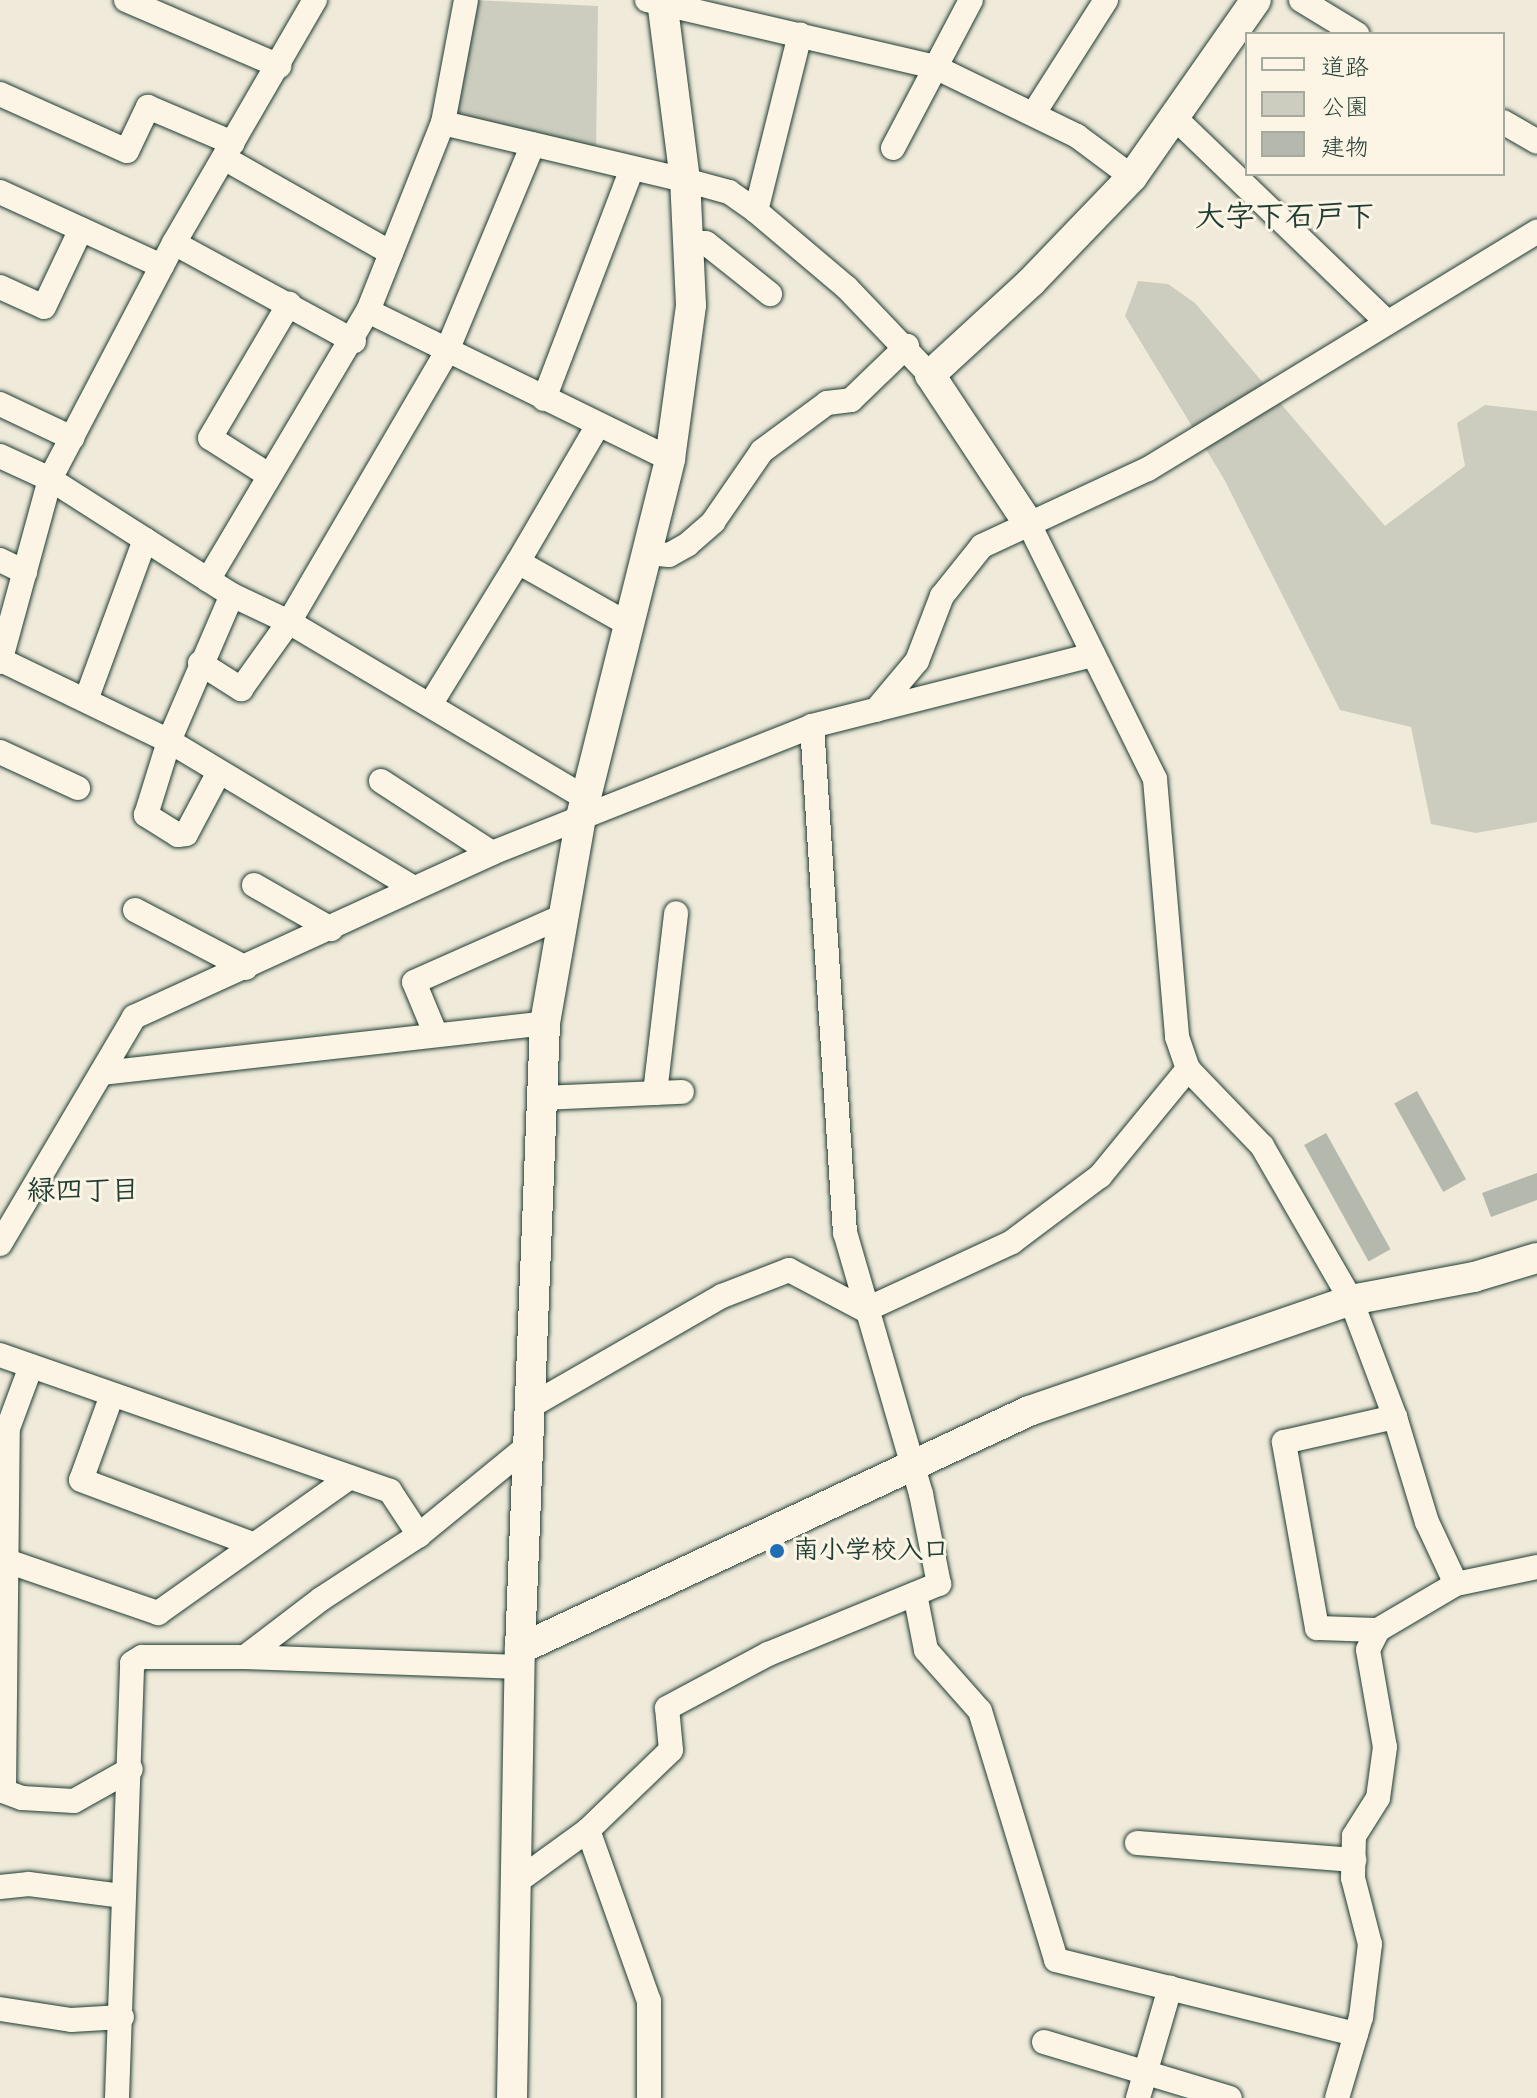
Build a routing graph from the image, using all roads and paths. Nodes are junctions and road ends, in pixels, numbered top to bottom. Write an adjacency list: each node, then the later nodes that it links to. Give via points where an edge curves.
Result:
1 (126, 0): 11 (street)
2 (315, 0): 11 (street)
3 (466, 0): 16 (street)
4 (971, 0): 12 (street)
5 (1106, 0): 14 (street)
6 (1256, 0): 15 (street)
7 (1301, 0): 9 (street)
8 (657, 1): 10 (street); 24 (street)
9 (1354, 32)
10 (800, 34): 12 (street); 26 (street)
11 (279, 66): 21 (street)
12 (935, 67): 14 (street); 20 (street)
13 (0, 94): 21 (street, via 127,151 148,107)
14 (1034, 113): 23 (street)
15 (1176, 119): 23 (street); 37 (street)
16 (443, 123): 19 (street); 31 (street)
17 (1505, 123): 18 (street)
18 (1537, 142)
19 (533, 144): 22 (street); 40 (street)
20 (893, 148)
21 (229, 150): 30 (street); 31 (street)
22 (632, 168): 24 (street); 42 (street)
23 (1132, 177): 41 (street, via 1031,282)
24 (685, 180): 26 (street, via 729,192); 29 (street)
25 (0, 192): 27 (street)
26 (756, 211): 39 (street)
27 (81, 229): 32 (street); 33 (street, via 44,307)
28 (1537, 232): 37 (street)
29 (690, 242): 34 (street, via 706,243); 47 (street, via 686,363)
30 (174, 243): 32 (street); 35 (street)
31 (391, 253): 36 (street)
32 (162, 266): 45 (street)
33 (0, 287)
34 (770, 294)
35 (289, 304): 38 (street); 48 (street, via 210,438)
36 (368, 311): 38 (street); 40 (street)
37 (1387, 322): 50 (street, via 1148,469)
38 (354, 341): 48 (street)
39 (907, 346): 41 (street); 52 (street, via 851,400 827,403 762,451 713,522 687,545 669,555)
40 (446, 353): 42 (street); 58 (street)
41 (930, 375): 50 (street)
42 (544, 399): 44 (street)
43 (0, 404): 45 (street)
44 (598, 425): 47 (street); 54 (street)
45 (72, 438): 49 (street)
46 (0, 456): 49 (street)
47 (670, 459): 52 (street)
48 (267, 474): 56 (street)
49 (50, 479): 51 (street); 55 (street)
50 (1030, 526): 60 (street); 65 (street, via 982,546 960,569 942,596 917,661)
51 (145, 540): 56 (street); 63 (street)
52 (646, 553): 59 (street)
53 (0, 560): 55 (street)
54 (518, 562): 59 (street); 64 (street)
55 (25, 572): 61 (street)
56 (208, 580): 57 (street)
57 (232, 595): 58 (street); 62 (street)
58 (289, 622): 62 (street, via 241,689); 64 (street)
59 (628, 624): 72 (street)
60 (1093, 655): 65 (street); 83 (street, via 1155,779 1177,1037)
61 (0, 661): 63 (street)
62 (200, 663): 67 (street)
63 (86, 700): 67 (street)
64 (430, 705): 72 (street)
65 (876, 710): 66 (street)
66 (812, 726): 72 (street); 91 (street, via 845,1233)
67 (169, 741): 69 (street); 69 (street, via 145,807 146,815 157,822 186,834)
68 (0, 752): 71 (street)
69 (219, 772): 75 (street)
70 (381, 781): 73 (street)
71 (78, 788)
72 (584, 807): 73 (street); 78 (street)
73 (492, 853): 75 (street)
74 (254, 885): 79 (street)
75 (414, 888): 79 (street)
76 (135, 910): 80 (street)
77 (676, 913): 86 (street)
78 (563, 916): 81 (street); 82 (street, via 414,982)
79 (331, 929): 80 (street)
80 (246, 968): 84 (street, via 134,1017)
81 (545, 1023): 82 (street); 87 (street)
82 (436, 1035): 84 (street)
83 (1188, 1069): 90 (street, via 1262,1146); 91 (street, via 1100,1176 1025,1233)
84 (102, 1073): 88 (street)
85 (682, 1092): 86 (street)
86 (655, 1093): 87 (street)
87 (542, 1098): 95 (street)
88 (0, 1244)
89 (1537, 1258): 90 (street, via 1474,1277)
90 (1351, 1300): 96 (street); 98 (street, via 1029,1411)
91 (865, 1310): 95 (street, via 789,1270 722,1296); 98 (street)
92 (0, 1355): 93 (street)
93 (31, 1366): 94 (street); 102 (street, via 8,1428)
94 (112, 1395): 99 (street); 101 (street, via 81,1480)
95 (534, 1404): 97 (street)
96 (1395, 1417): 104 (street, via 1427,1522); 106 (street, via 1284,1442 1317,1628)
97 (530, 1444): 100 (street); 108 (street)
98 (910, 1465): 105 (street, via 939,1584); 108 (street)
99 (350, 1477): 100 (street, via 390,1491); 101 (street)
100 (419, 1535): 107 (street)
101 (252, 1544): 102 (street, via 158,1613)
102 (7, 1561): 110 (street)
103 (1537, 1567): 104 (street)
104 (1456, 1584): 106 (street)
105 (915, 1594): 111 (street, via 768,1654 667,1708 671,1750); 117 (street, via 926,1650 980,1711 1056,1960)
106 (1378, 1630): 113 (street, via 1368,1650 1385,1747 1378,1798 1354,1836)
107 (245, 1657): 108 (street); 109 (street, via 142,1657 132,1663)
108 (520, 1658): 114 (street)
109 (131, 1769): 110 (street, via 74,1801 22,1798); 116 (street)
110 (2, 1790)
111 (588, 1830): 114 (street); 125 (street, via 649,2001)
112 (1137, 1843): 113 (street)
113 (1354, 1860): 120 (street, via 1353,1878 1370,1944)
114 (515, 1883): 124 (street)
115 (0, 1887): 116 (street, via 29,1884)
116 (123, 1896): 119 (street)
117 (1170, 1988): 120 (street); 122 (street)
118 (0, 2009): 119 (street, via 71,2020)
119 (122, 2017): 123 (street)
120 (1356, 2034): 128 (street)
121 (1044, 2042): 122 (street)
122 (1145, 2073): 126 (street); 127 (street)
123 (117, 2098)
124 (512, 2098)
125 (649, 2098)
126 (1138, 2098)
127 (1230, 2098)
128 (1337, 2098)

